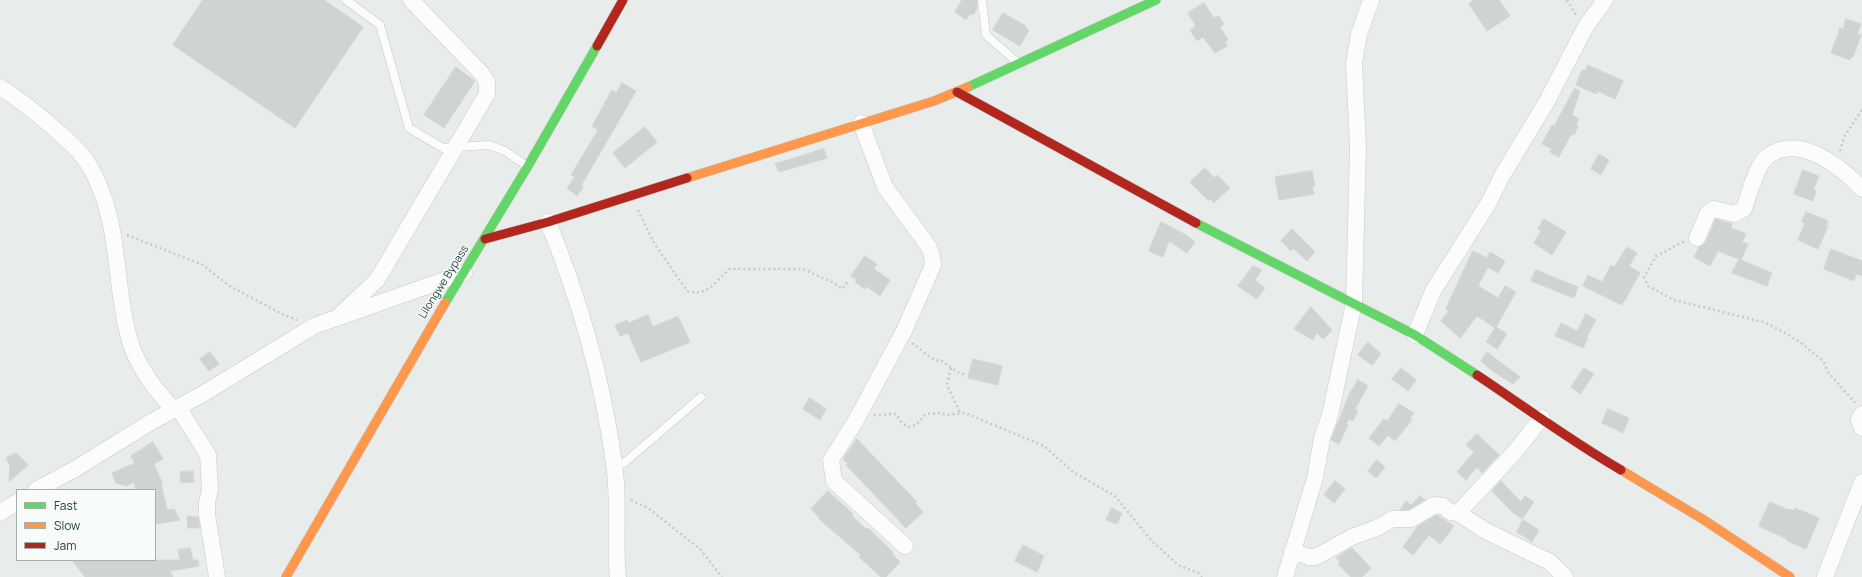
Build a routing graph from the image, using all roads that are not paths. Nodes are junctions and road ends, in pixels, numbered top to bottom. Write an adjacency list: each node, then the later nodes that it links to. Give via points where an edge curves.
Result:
1 (346, 0): 12 (lane, via 380,25 409,128 443,148)
2 (411, 0): 12 (street, via 487,82 487,94)
3 (623, 0): 13 (street, Lilongwe Bypass)
4 (982, 0): 8 (lane, via 986,35)
5 (1156, 0): 8 (street)
6 (1371, 0): 19 (street, via 1359,34 1354,63 1358,147)
7 (1605, 0): 21 (street, via 1586,26 1546,103 1488,204 1433,291)
8 (1017, 63): 10 (street)
9 (0, 87): 23 (street, via 42,116 87,161 109,210 123,309 133,349 153,387)
10 (957, 92): 11 (street); 19 (street, via 1160,204)
11 (861, 123): 15 (street); 33 (street, via 885,187 929,247 933,265 904,331 855,422 830,460 834,481)
12 (455, 147): 13 (lane, via 489,145 505,151); 20 (street, via 377,280)
13 (528, 166): 17 (street, Lilongwe Bypass)
14 (1862, 189): 16 (street, via 1838,167 1817,154 1801,149 1784,149 1768,156 1760,166 1744,209 1734,214 1714,209 1708,213)
15 (548, 222): 17 (street); 27 (street, via 566,265 585,324 599,378)
16 (1697, 238)
17 (485, 239): 18 (street, Lilongwe Bypass)
18 (464, 273): 20 (street); 36 (street, Lilongwe Bypass)
19 (1354, 303): 21 (street); 34 (street, via 1315,478)
20 (336, 319): 23 (street, via 314,326)
21 (1415, 335): 25 (street)
22 (701, 397): 27 (lane, via 624,463)
23 (176, 409): 29 (street); 35 (street, via 208,455 210,490 207,514)
24 (1859, 409): 26 (street)
25 (1542, 418): 31 (street, via 1513,454); 40 (street, via 1582,447 1704,520)
26 (1862, 428)
27 (614, 465): 37 (street)
28 (1862, 482): 41 (street)
29 (38, 489)
30 (16, 503): 32 (street)
31 (1458, 513): 34 (street, via 1435,505 1411,520 1392,519 1316,557); 39 (street, via 1486,531 1550,562)
32 (0, 514)
33 (905, 546)
34 (1292, 551): 38 (street)
35 (217, 577)
36 (286, 577)
37 (618, 577)
38 (1285, 577)
39 (1565, 577)
40 (1790, 577)
41 (1825, 577)

